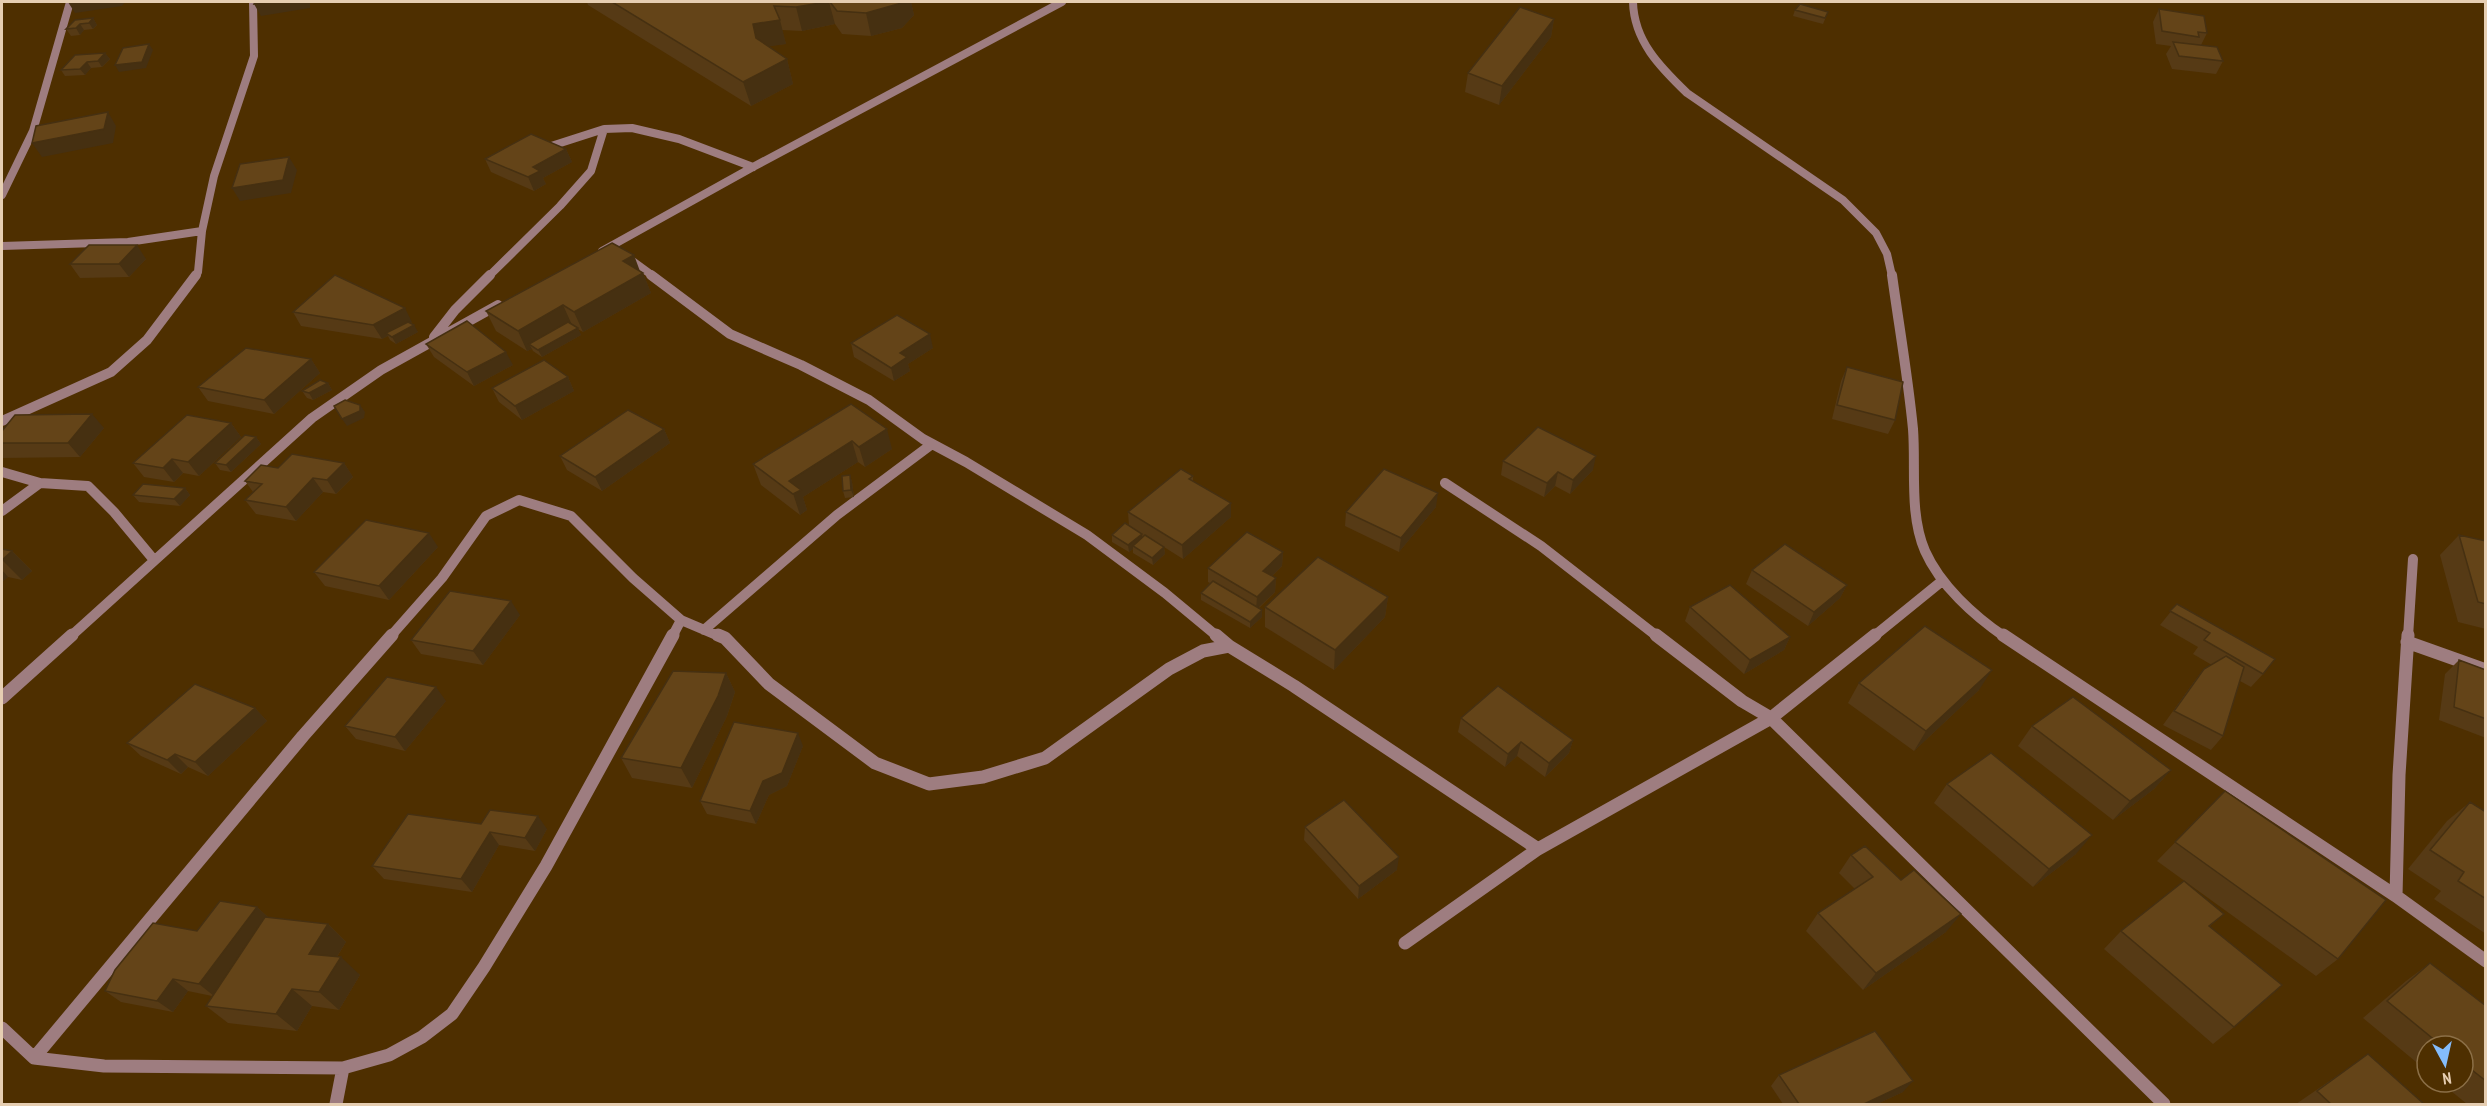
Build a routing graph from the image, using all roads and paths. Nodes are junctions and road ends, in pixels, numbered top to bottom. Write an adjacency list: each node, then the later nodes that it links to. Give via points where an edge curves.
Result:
1 (70, 2): 8 (street, via 33,131)
2 (253, 2): 9 (street, via 254,56 214,176)
3 (1062, 2): 7 (street)
4 (1633, 2): 25 (street, via 1641,38 1668,76 1843,200 1876,234 1887,254 1914,443 1921,540)
5 (604, 129): 6 (street); 7 (street, via 632,128 679,139); 14 (street, via 591,171 455,310)
6 (548, 147)
7 (753, 167): 10 (street)
8 (2, 195)
9 (201, 231): 11 (street, via 128,242); 15 (street, via 198,272 147,340 111,372)
10 (616, 244): 12 (street); 18 (street, via 627,257 730,334 869,400)
11 (2, 246)
12 (596, 254)
13 (504, 302): 14 (street)
14 (433, 339): 24 (street, via 312,418)
15 (17, 416): 16 (street); 17 (street)
16 (2, 421)
17 (2, 427)
18 (932, 444): 27 (street, via 837,515); 29 (street, via 1087,535)
19 (2, 472): 20 (street)
20 (40, 483): 22 (street); 24 (street, via 88,486)
21 (1445, 483): 32 (street, via 1541,546 1742,701)
22 (2, 511)
23 (2413, 559): 28 (street)
24 (154, 560): 31 (street)
25 (1942, 581): 32 (street); 34 (street, via 1995,630)
26 (681, 620): 27 (street); 38 (street, via 571,516 519,500 486,516 442,578 295,745); 39 (street, via 546,866 452,1014 389,1055)
27 (704, 630): 29 (street, via 725,638 769,684 875,763 929,784 982,777 1045,758 1169,669 1203,651)
28 (2407, 642): 30 (street); 34 (street, via 2398,775)
29 (1229, 646): 33 (street)
30 (2486, 670)
31 (2, 698)
32 (1770, 718): 33 (street); 41 (street)
33 (1538, 849): 35 (street)
34 (2396, 896): 36 (street)
35 (1405, 943)
36 (2486, 961)
37 (2, 1028): 38 (street)
38 (34, 1058): 39 (street, via 104,1066)
39 (343, 1068): 40 (street)
40 (336, 1104)
41 (2164, 1104)

